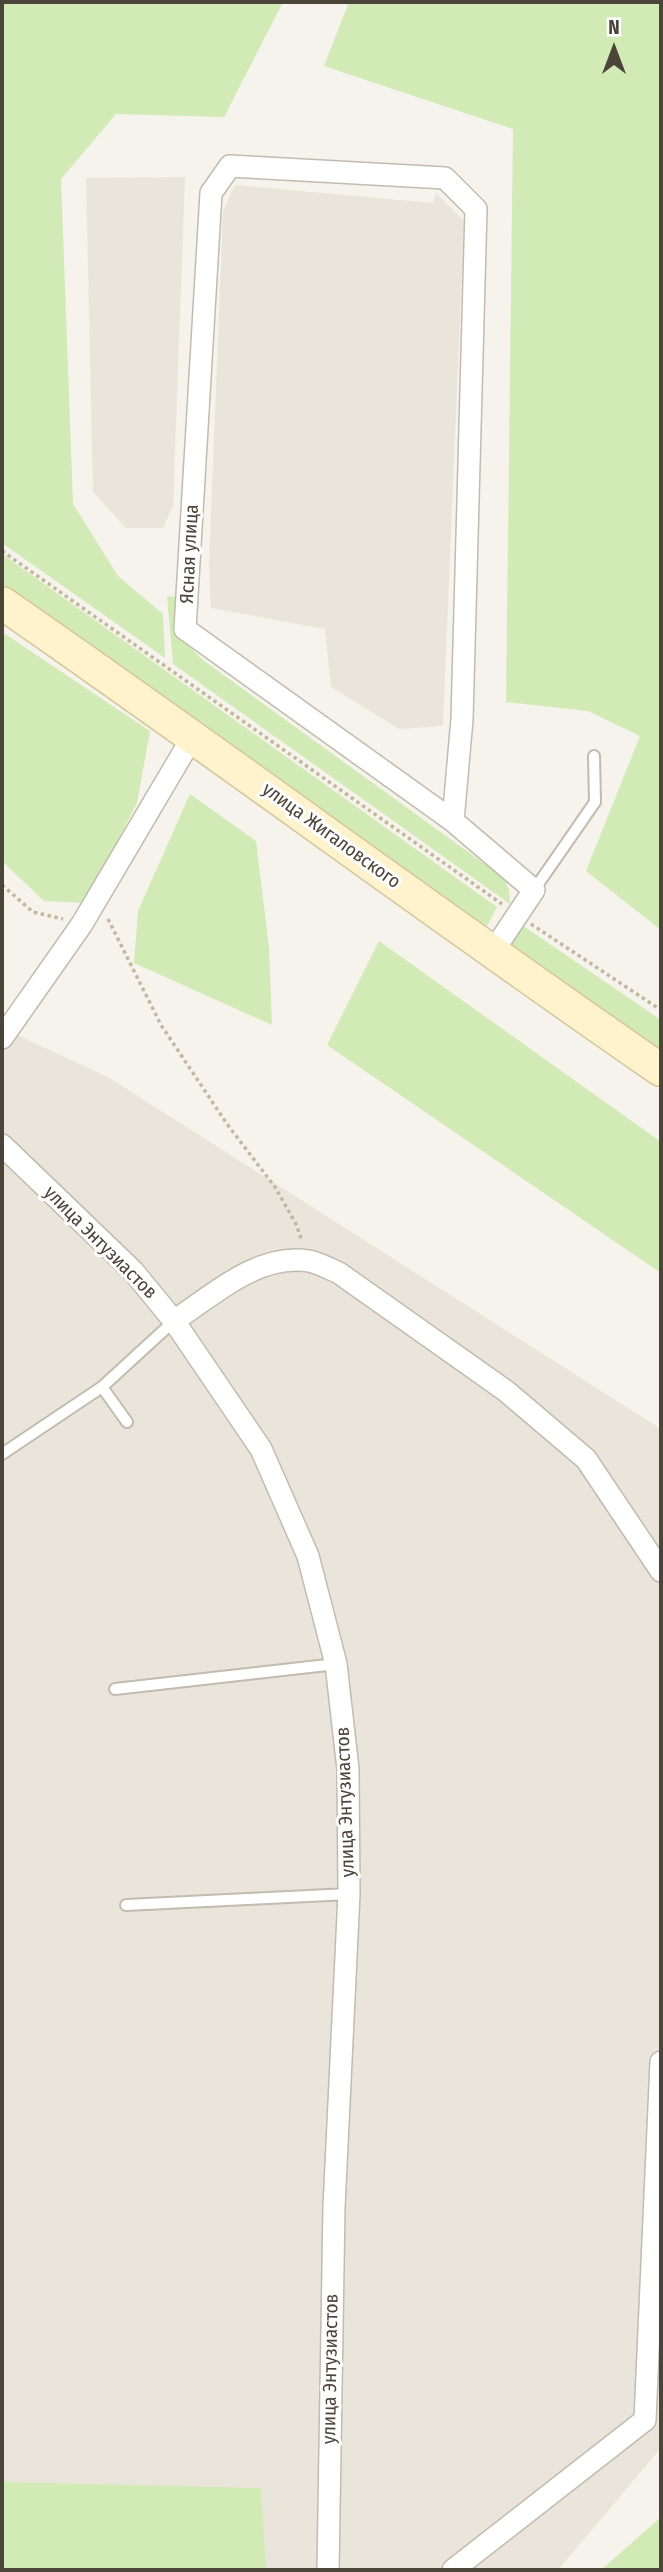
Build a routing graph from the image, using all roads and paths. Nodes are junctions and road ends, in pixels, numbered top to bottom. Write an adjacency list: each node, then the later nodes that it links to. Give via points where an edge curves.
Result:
1 (2, 551): 9 (path)
2 (2, 603): 3 (main road, улица Жигаловского)
3 (193, 736): 8 (street); 11 (main road, улица Жигаловского)
4 (594, 756): 7 (lane, via 595,802)
5 (453, 821): 5 (street, Ясная улица, via 185,629 211,193 230,166 445,178 476,209 462,719); 7 (street, Ясная улица)
6 (2, 885): 10 (path, via 33,912)
7 (534, 890): 9 (street)
8 (97, 898): 10 (street); 16 (path, via 161,1025 275,1186)
9 (516, 914): 11 (street); 12 (path)
10 (82, 924): 13 (street)
11 (492, 953): 14 (main road, улица Жигаловского)
12 (661, 1010)
13 (2, 1038)
14 (661, 1070)
15 (2, 1145): 17 (street, улица Энтузиастов, via 133,1271)
16 (310, 1261): 17 (street, via 277,1262 249,1271); 21 (street, via 339,1273 506,1391 586,1460)
17 (174, 1321): 18 (lane); 22 (street, улица Энтузиастов, via 261,1449 308,1556)
18 (102, 1387): 19 (lane); 20 (lane)
19 (127, 1422)
20 (2, 1454)
21 (661, 1571)
22 (336, 1664): 23 (lane); 24 (street, улица Энтузиастов, via 348,1769)
23 (115, 1689)
24 (349, 1894): 25 (lane); 27 (street, улица Энтузиастов, via 334,2207)
25 (126, 1905)
26 (661, 2062): 28 (street, via 645,2420)
27 (328, 2570)
28 (453, 2570)

